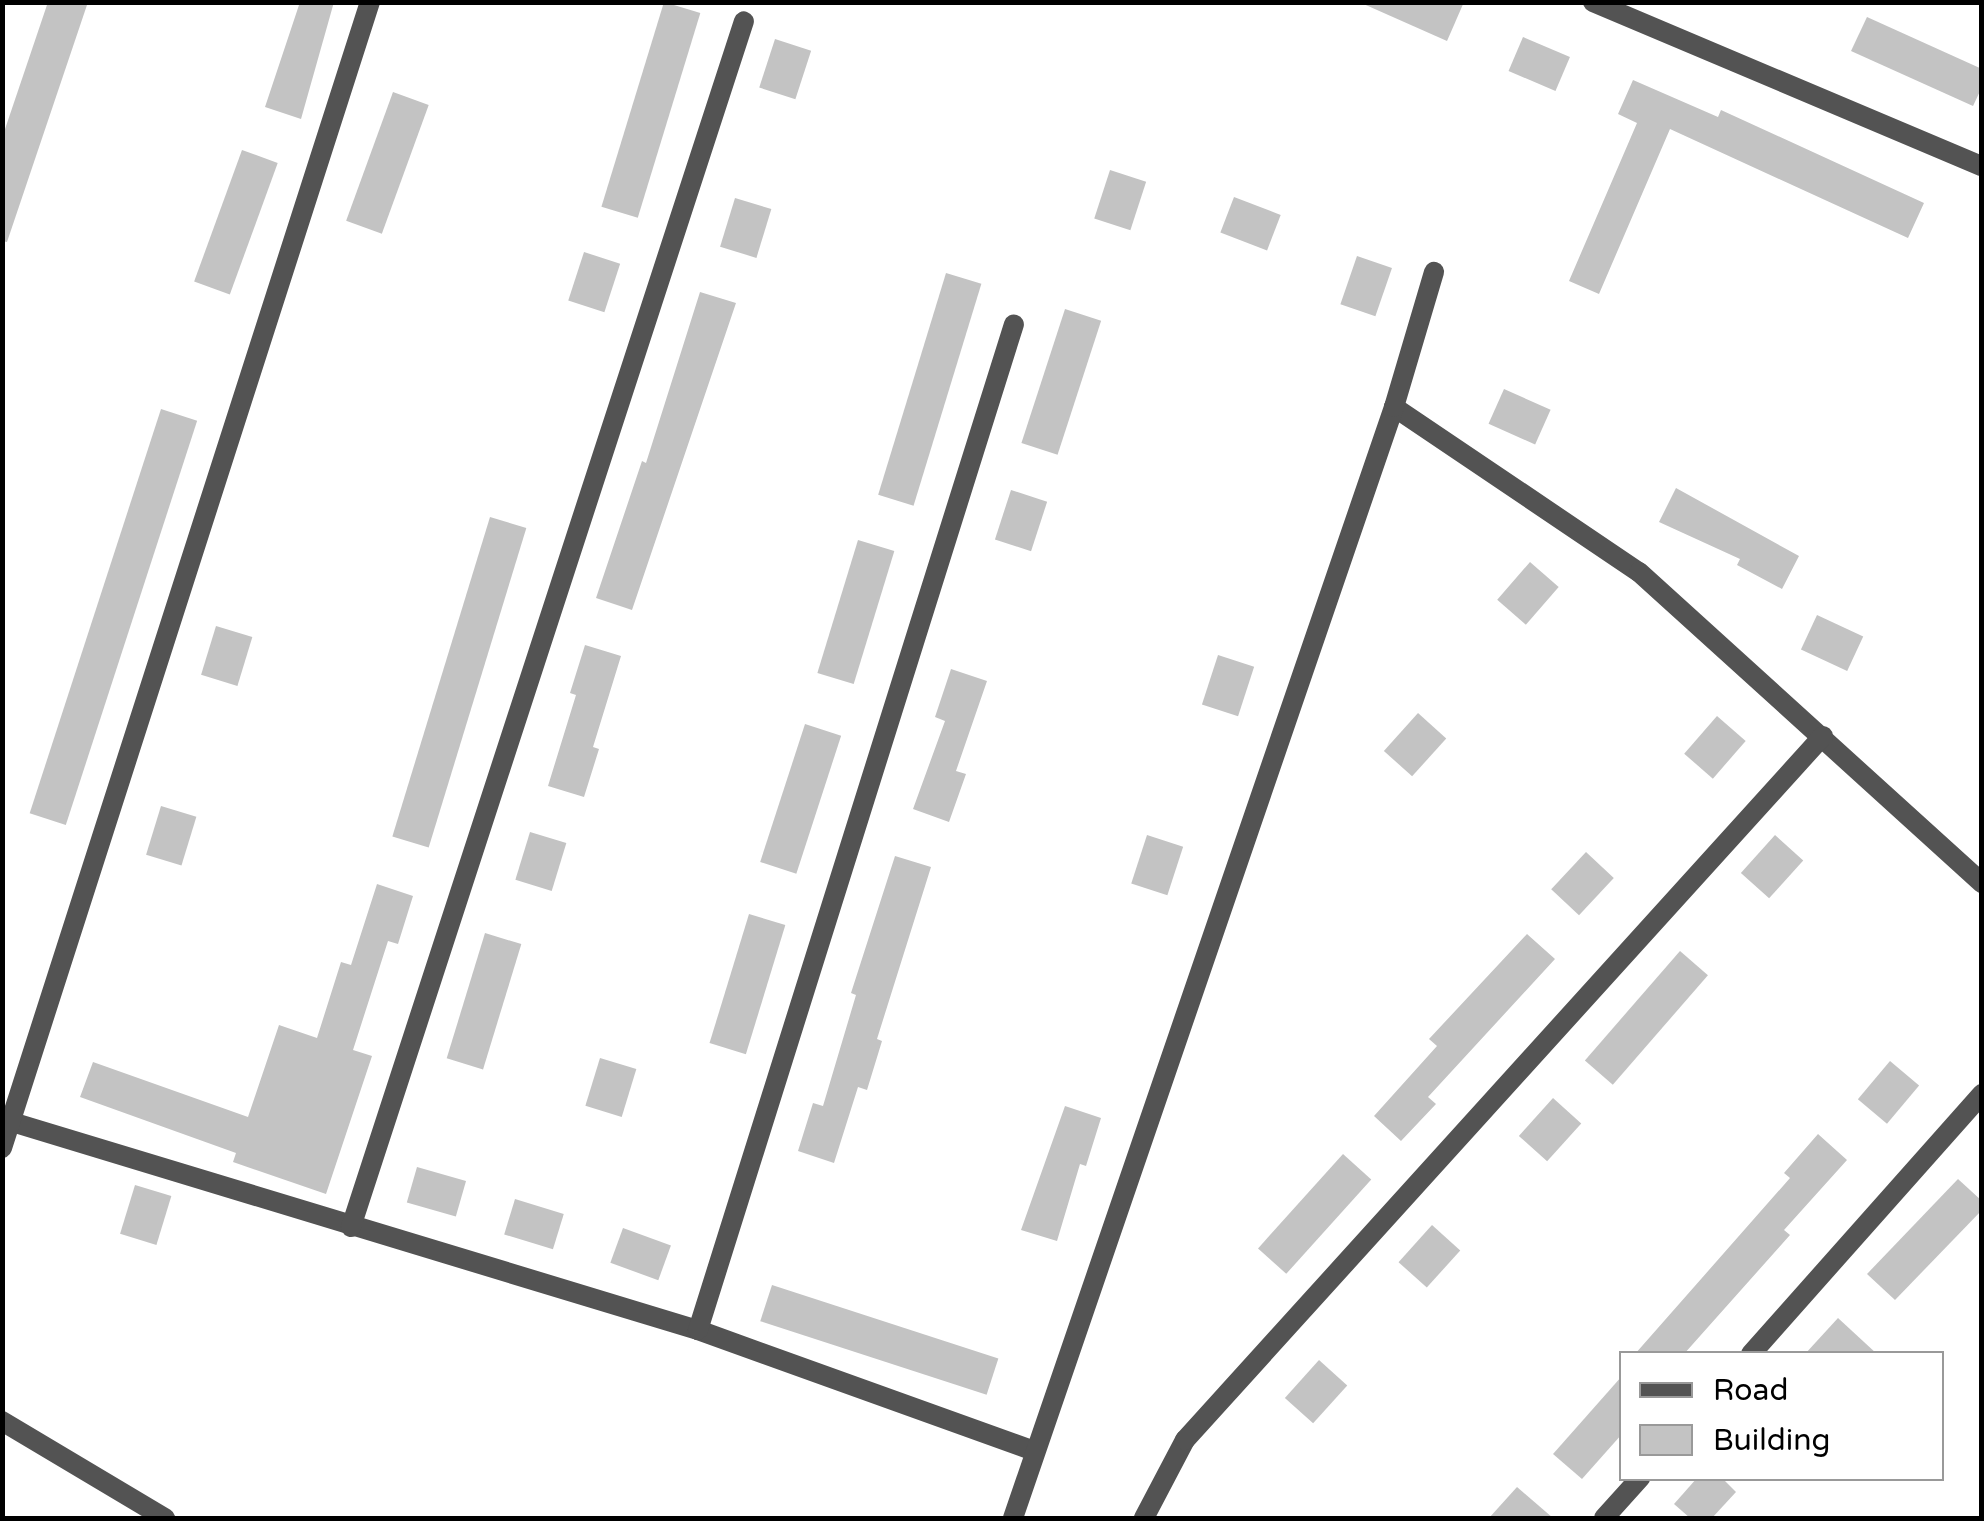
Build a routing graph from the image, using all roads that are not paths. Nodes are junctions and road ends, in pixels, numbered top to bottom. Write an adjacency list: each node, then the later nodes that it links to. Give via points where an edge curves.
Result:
1 (370, 2): 11 (street)
2 (1593, 2): 4 (street)
3 (744, 22): 13 (street)
4 (1982, 166)
5 (1434, 272): 7 (street)
6 (1014, 324): 14 (street)
7 (1394, 406): 8 (street, via 1639,572); 17 (street)
8 (1823, 736): 9 (street); 21 (street, via 1185,1440)
9 (1982, 884)
10 (1982, 1094): 15 (street)
11 (7, 1120): 12 (street); 13 (street)
12 (2, 1148)
13 (351, 1227): 14 (street)
14 (698, 1330): 17 (street)
15 (1754, 1351)
16 (2, 1422): 19 (street)
17 (1035, 1451): 20 (street)
18 (1637, 1481): 22 (street)
19 (165, 1518)
20 (1012, 1518)
21 (1144, 1518)
22 (1604, 1518)

